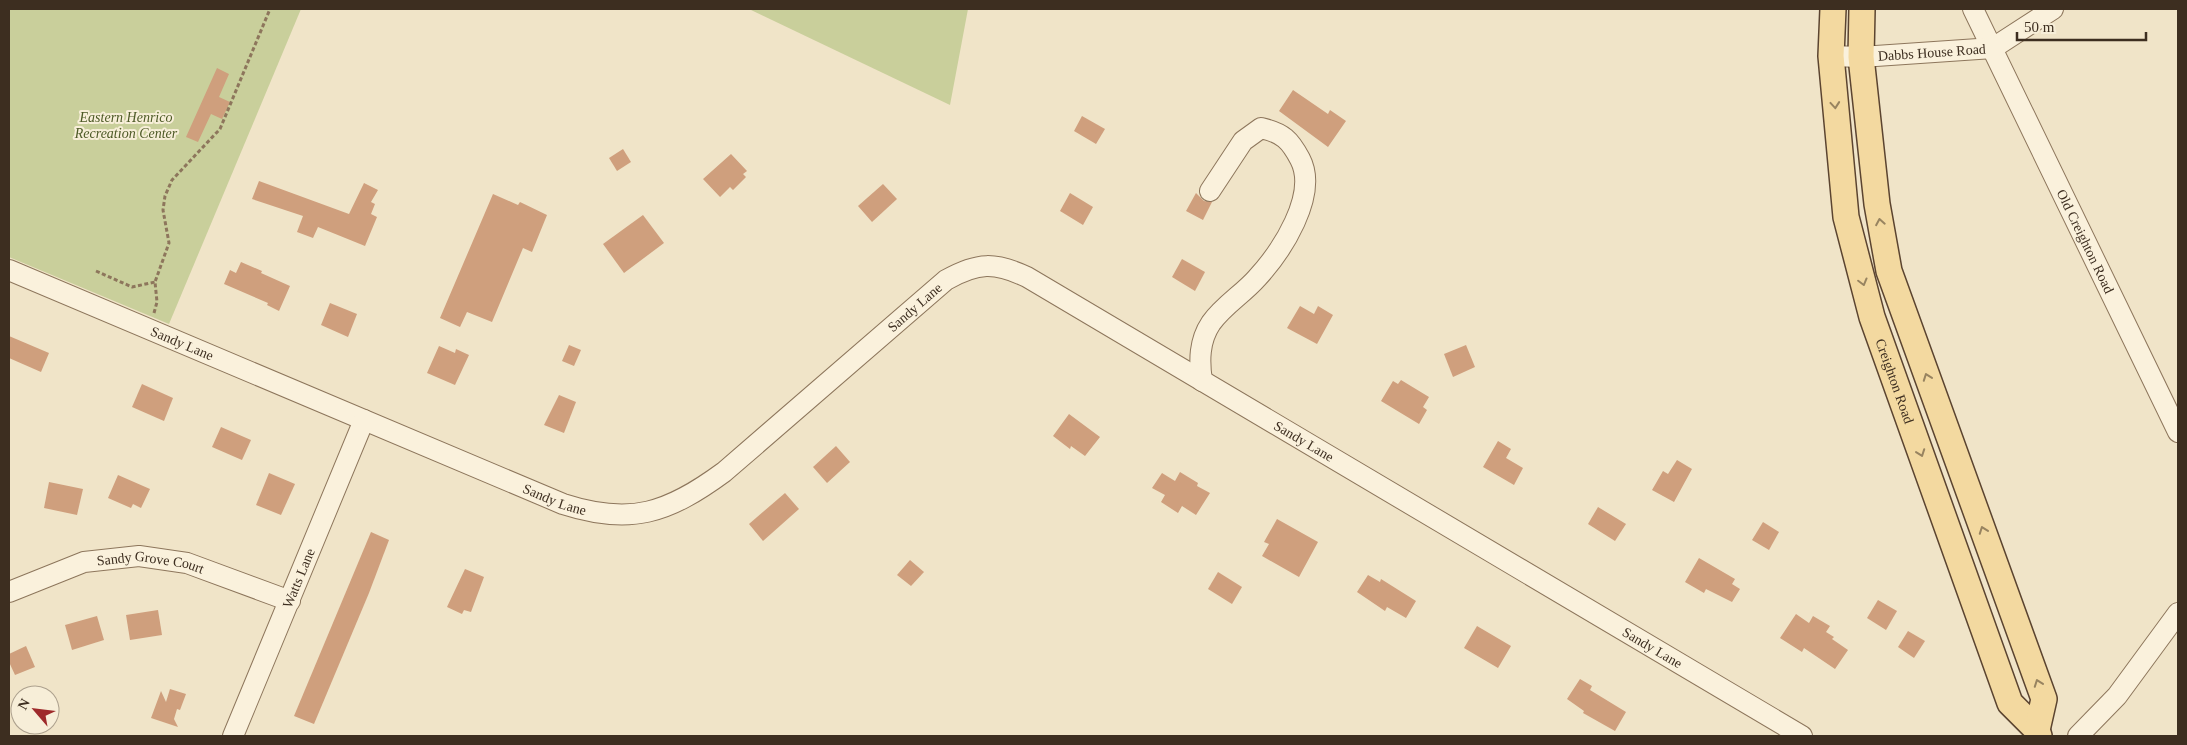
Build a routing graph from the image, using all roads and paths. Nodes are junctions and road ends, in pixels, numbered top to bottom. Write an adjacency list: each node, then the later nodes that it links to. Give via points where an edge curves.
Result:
1 (270, 9): 12 (path, via 220,129 172,180 164,196 162,210 169,243)
2 (1834, 9): 7 (main road, Creighton Road)
3 (1862, 9): 8 (main road, Creighton Road)
4 (1973, 9): 6 (street, Old Creighton Road)
5 (2053, 9): 6 (street, Dabbs House Road)
6 (1993, 48): 8 (street, Dabbs House Road); 16 (street, Old Creighton Road)
7 (1831, 56): 8 (street, Dabbs House Road); 20 (main road, Creighton Road, one-way to 20, via 1846,217 1872,317 2010,702)
8 (1861, 57): 20 (main road, Creighton Road, one-way to 8, via 2044,699 1889,271 1877,204)
9 (1210, 191): 14 (street, via 1242,141 1261,128 1279,132 1293,146 1303,164 1306,186 1291,229 1257,278 1210,324 1199,357)
10 (9, 270): 13 (street, Sandy Lane)
11 (96, 271): 12 (path, via 132,286)
12 (155, 282): 13 (path, via 157,302)
13 (150, 329): 15 (street, Sandy Lane)
14 (1202, 381): 15 (street, Sandy Lane, via 1028,277 1007,267 978,266 946,280 701,488 666,506 638,514 590,513 563,504); 22 (street, Sandy Lane)
15 (364, 420): 18 (street, Watts Lane)
16 (2178, 432)
17 (9, 592): 18 (street, Sandy Grove Court, via 84,562 139,556 187,563)
18 (290, 601): 21 (street, Watts Lane)
19 (2178, 613): 23 (street, via 2117,696)
20 (2038, 733)
21 (233, 736)
22 (1802, 736)
23 (2078, 736)

